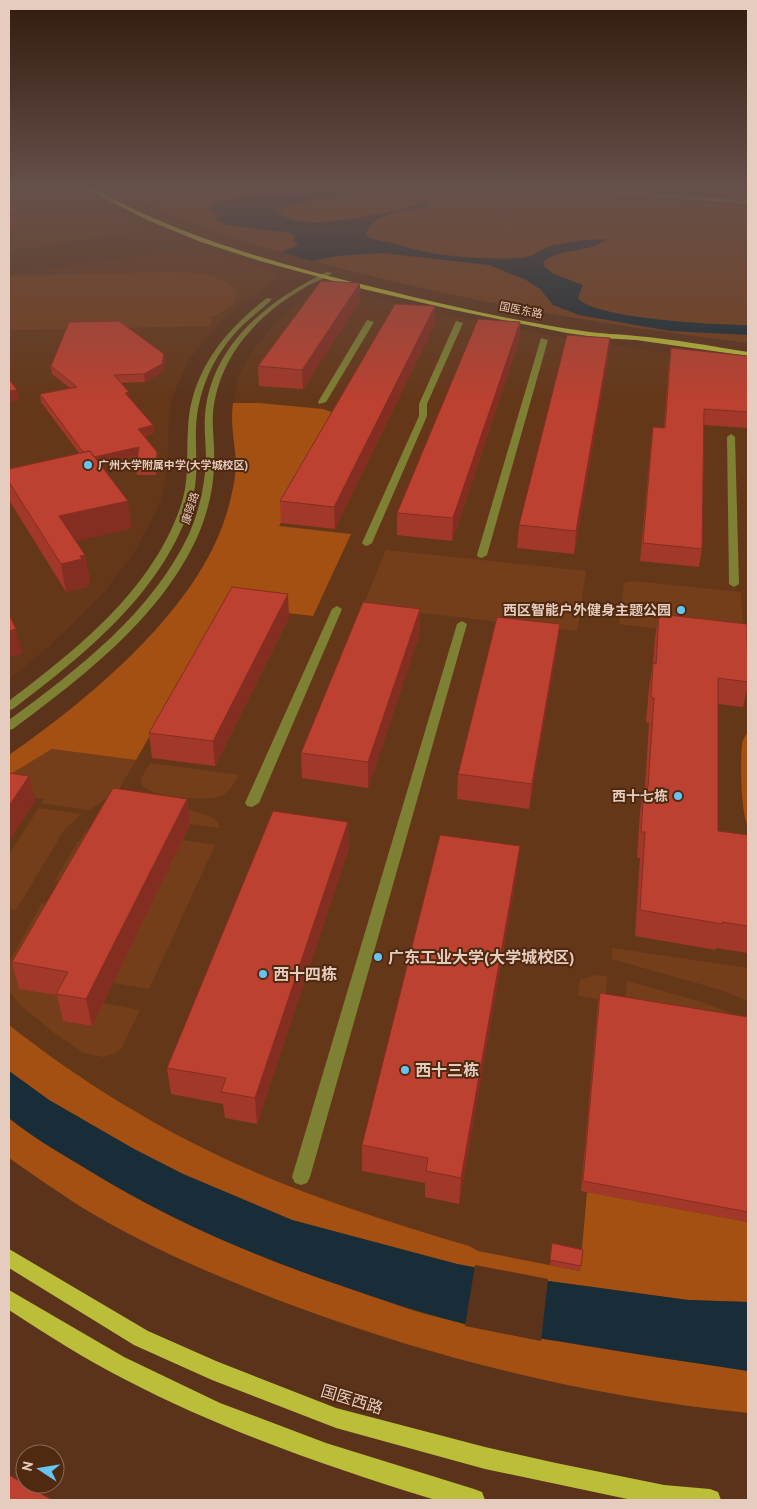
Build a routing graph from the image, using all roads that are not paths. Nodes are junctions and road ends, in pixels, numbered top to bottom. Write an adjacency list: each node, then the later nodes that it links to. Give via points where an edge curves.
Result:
1 (269, 260): 3 (main road, 国医东路)
2 (280, 260): 3 (main road, 国医东路)
3 (320, 274): 7 (main road, 国医东路, via 494,316 603,336); 15 (street, 康陵路, via 281,290 245,318 224,340 198,386 192,414 193,464 189,496 154,569 96,636); 16 (street, 康陵路, via 256,321 222,366 210,403 210,463 202,511 185,549 162,586 145,609 103,652)
4 (370, 322): 8 (street)
5 (460, 323): 10 (street)
6 (544, 340): 11 (street)
7 (748, 354)
8 (322, 402)
9 (730, 437): 12 (street)
10 (366, 543)
11 (482, 555)
12 (734, 584)
13 (337, 609): 17 (street)
14 (462, 624): 18 (street)
15 (9, 706)
16 (9, 726)
17 (252, 803)
18 (301, 1177)
19 (9, 1258): 22 (main road, 国医西路, via 141,1338 212,1370 336,1418 556,1474 664,1496)
20 (9, 1299): 21 (main road, via 63,1334 133,1372 227,1416 315,1450)
21 (474, 1500)
22 (710, 1500)

